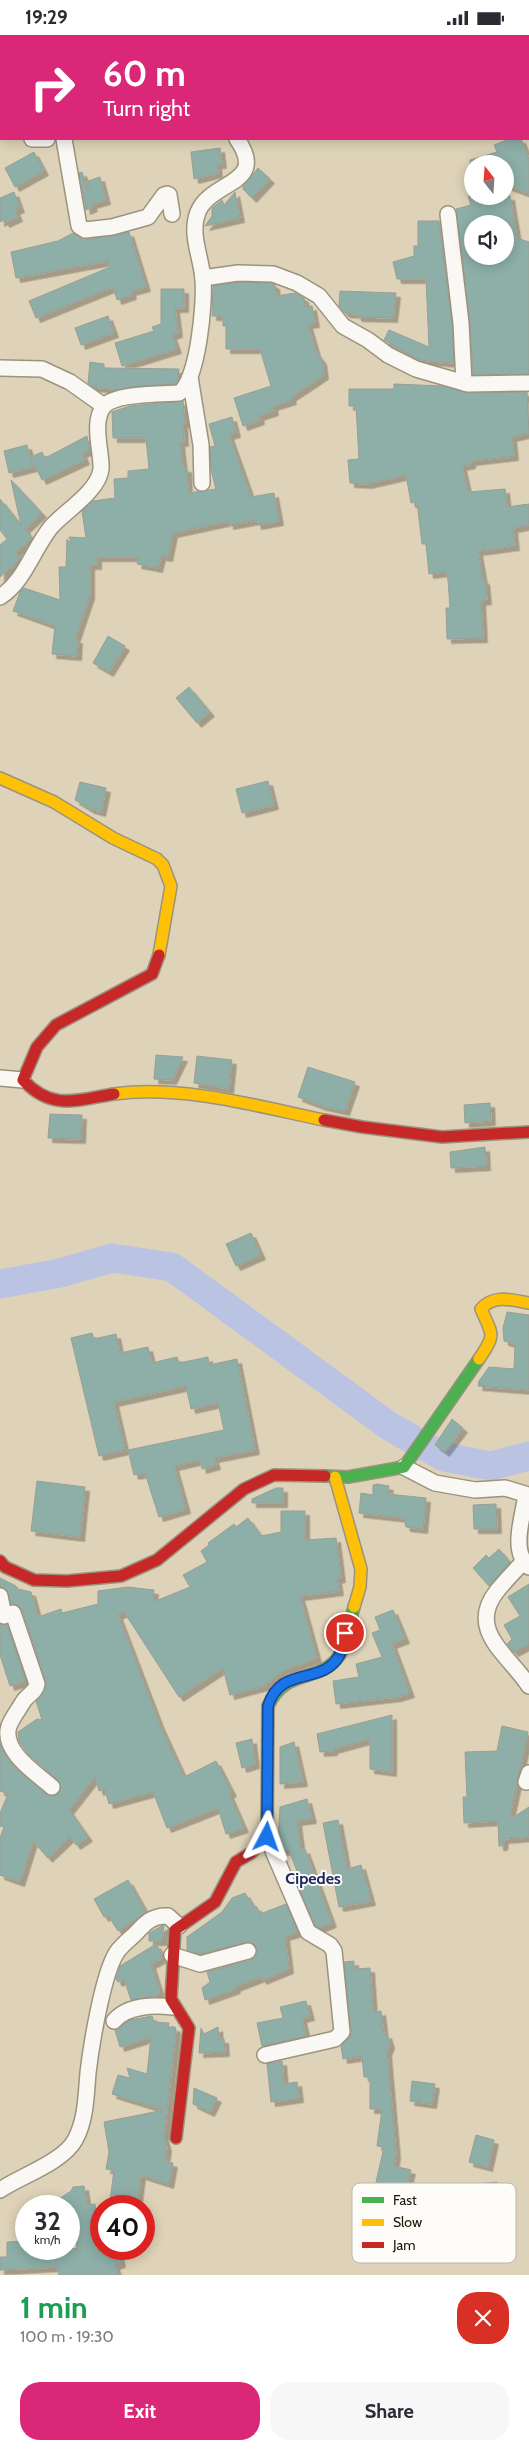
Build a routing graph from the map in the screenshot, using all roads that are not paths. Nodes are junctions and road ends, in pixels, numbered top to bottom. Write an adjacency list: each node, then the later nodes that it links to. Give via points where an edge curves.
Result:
1 (64, 140): 3 (street, via 79,226 85,230 112,227 148,217 167,194)
2 (238, 140): 5 (street, via 247,156 241,178 217,190 198,212 197,243)
3 (172, 213)
4 (448, 214): 8 (street, via 461,323)
5 (203, 278): 7 (street, via 204,315); 8 (street, via 238,273 273,274 297,283 318,296 343,326 388,355 416,369)
6 (0, 368): 10 (street, via 42,369 70,382)
7 (190, 377): 10 (street, via 179,393 115,398); 11 (street, via 201,445)
8 (464, 383): 9 (street)
9 (529, 383)
10 (104, 406): 12 (street, via 97,429 101,471 89,491 53,525 18,579)
11 (202, 483)
12 (0, 597)
13 (0, 778): 15 (street, via 54,802 113,838 157,859 167,871 171,887 158,965 152,975 56,1025 37,1047)
14 (0, 1078): 15 (street)
15 (23, 1080): 16 (street, via 35,1093 59,1102 131,1092 165,1092 362,1127 442,1137)
16 (529, 1132)
17 (529, 1303): 18 (street, via 498,1299 484,1305 481,1309 492,1334 491,1341)
18 (406, 1463): 19 (street, via 372,1474); 20 (street, via 435,1483 475,1491 505,1488)
19 (335, 1477): 21 (street, via 274,1475 244,1489 157,1560 121,1577 34,1580 5,1567); 26 (street, via 361,1569 360,1587 340,1655 333,1664 319,1672 284,1682 272,1692 268,1706)
20 (528, 1497): 22 (street, via 519,1545)
21 (0, 1561)
22 (526, 1565): 24 (street, via 496,1591 485,1621 492,1639)
23 (0, 1596): 25 (street, via 4,1616 13,1613 37,1684 9,1726 11,1747)
24 (529, 1686)
25 (52, 1787)
26 (267, 1837): 27 (street, via 230,1869 223,1891 215,1902); 32 (street, via 308,1932 334,1951 342,2032 335,2039)
27 (179, 1926): 29 (street, via 175,1930); 34 (street, via 168,1916 155,1917 118,1951 108,1973 89,2067 83,2121 74,2142 60,2157)
28 (248, 1951): 29 (street, via 200,1964)
29 (172, 1955): 30 (street)
30 (173, 2007): 31 (street, via 144,2007 122,2014); 33 (street, via 189,2028)
31 (114, 2021)
32 (265, 2055)
33 (176, 2138)
34 (0, 2190)

